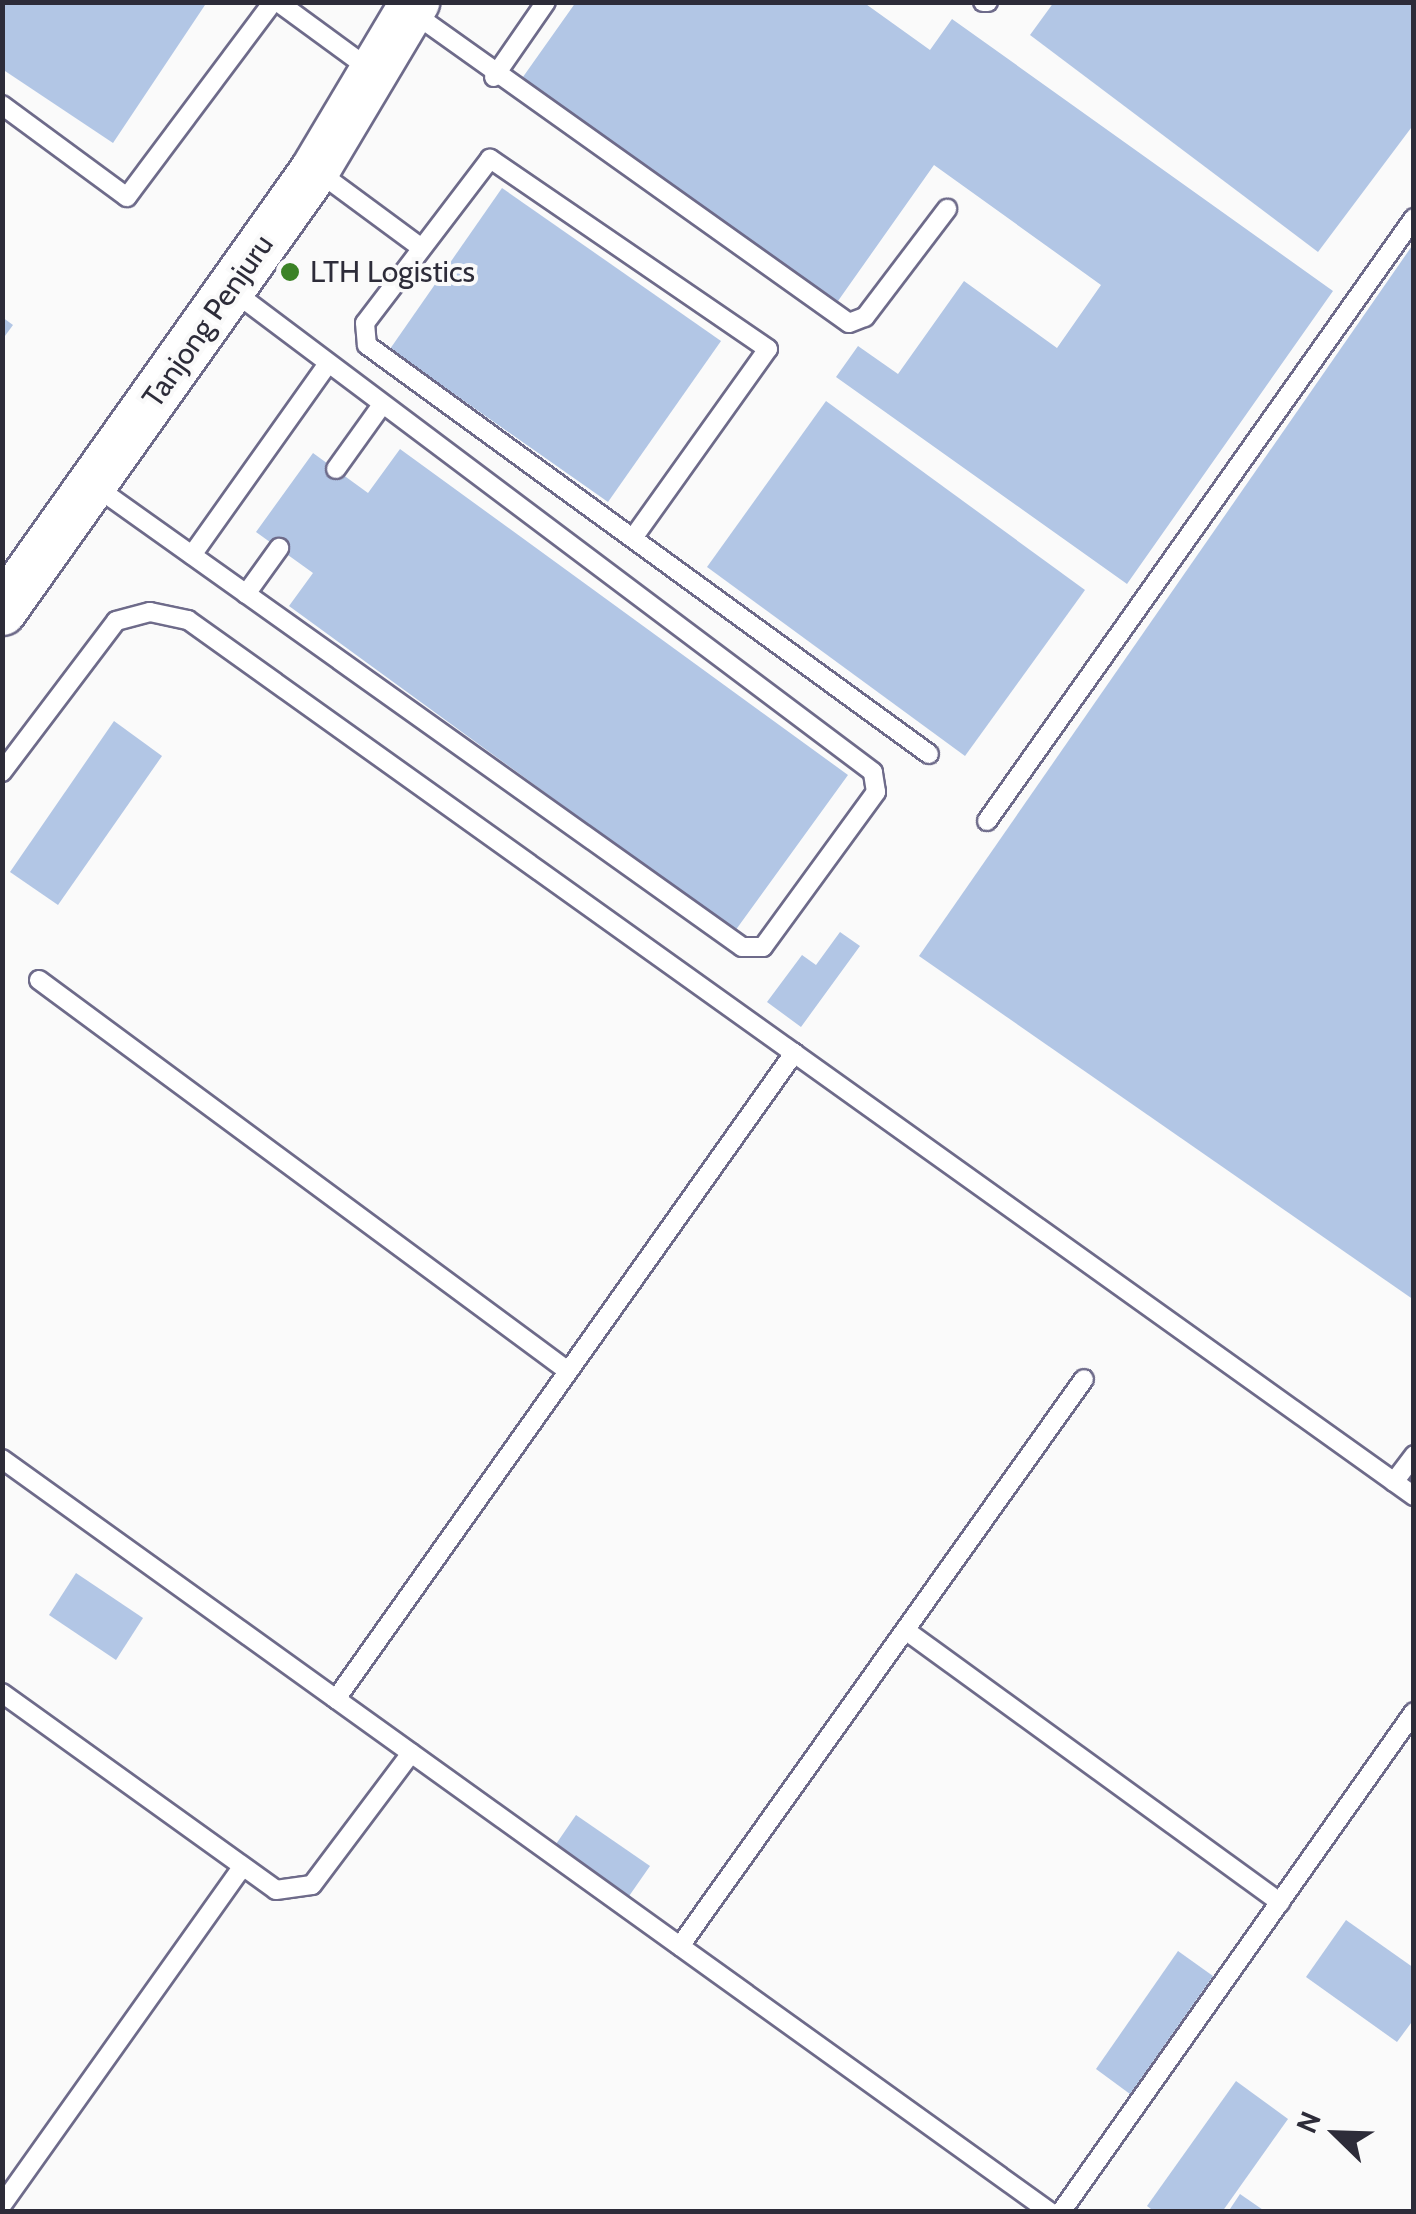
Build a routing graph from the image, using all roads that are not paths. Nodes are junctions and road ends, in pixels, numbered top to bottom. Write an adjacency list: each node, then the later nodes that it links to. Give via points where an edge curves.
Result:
1 (276, 2): 4 (lane); 6 (lane, via 128,197)
2 (546, 2): 5 (lane)
3 (418, 12): 4 (main road, Tanjong Penjuru); 5 (lane)
4 (378, 75): 7 (main road, Tanjong Penjuru)
5 (494, 76): 8 (lane, via 849,323 865,317)
6 (2, 105)
7 (314, 170): 10 (lane); 11 (main road, Tanjong Penjuru)
8 (947, 209)
9 (1414, 218): 23 (lane)
10 (420, 246): 16 (lane, via 366,324 367,345); 16 (lane, via 477,166 494,160 768,349)
11 (230, 289): 12 (lane); 15 (main road, Tanjong Penjuru)
12 (324, 368): 13 (lane); 18 (lane)
13 (379, 409): 14 (lane); 19 (lane, via 874,772 876,792 763,947 750,949)
14 (336, 470)
15 (92, 484): 18 (lane); 20 (main road, Tanjong Penjuru)
16 (632, 538): 21 (lane)
17 (279, 548): 19 (lane)
18 (192, 555): 19 (lane)
19 (246, 594)
20 (2, 611)
21 (929, 754)
22 (2, 772): 25 (lane, via 116,621 150,612 188,620)
23 (986, 821)
24 (39, 980): 26 (lane)
25 (794, 1054): 26 (lane); 30 (lane)
26 (568, 1371): 34 (lane)
27 (1084, 1379): 32 (lane)
28 (1414, 1455): 30 (lane)
29 (2, 1459): 34 (lane)
30 (1394, 1482): 31 (lane)
31 (1414, 1496)
32 (908, 1632): 38 (lane); 39 (lane)
33 (2, 1693): 37 (lane)
34 (336, 1699): 36 (lane)
35 (1414, 1712): 38 (lane)
36 (411, 1752): 37 (lane, via 312,1885 276,1890); 39 (lane)
37 (242, 1869): 40 (lane)
38 (1280, 1902): 42 (lane)
39 (680, 1946): 41 (lane)
40 (2, 2206)
41 (1050, 2212)
42 (1061, 2212)

